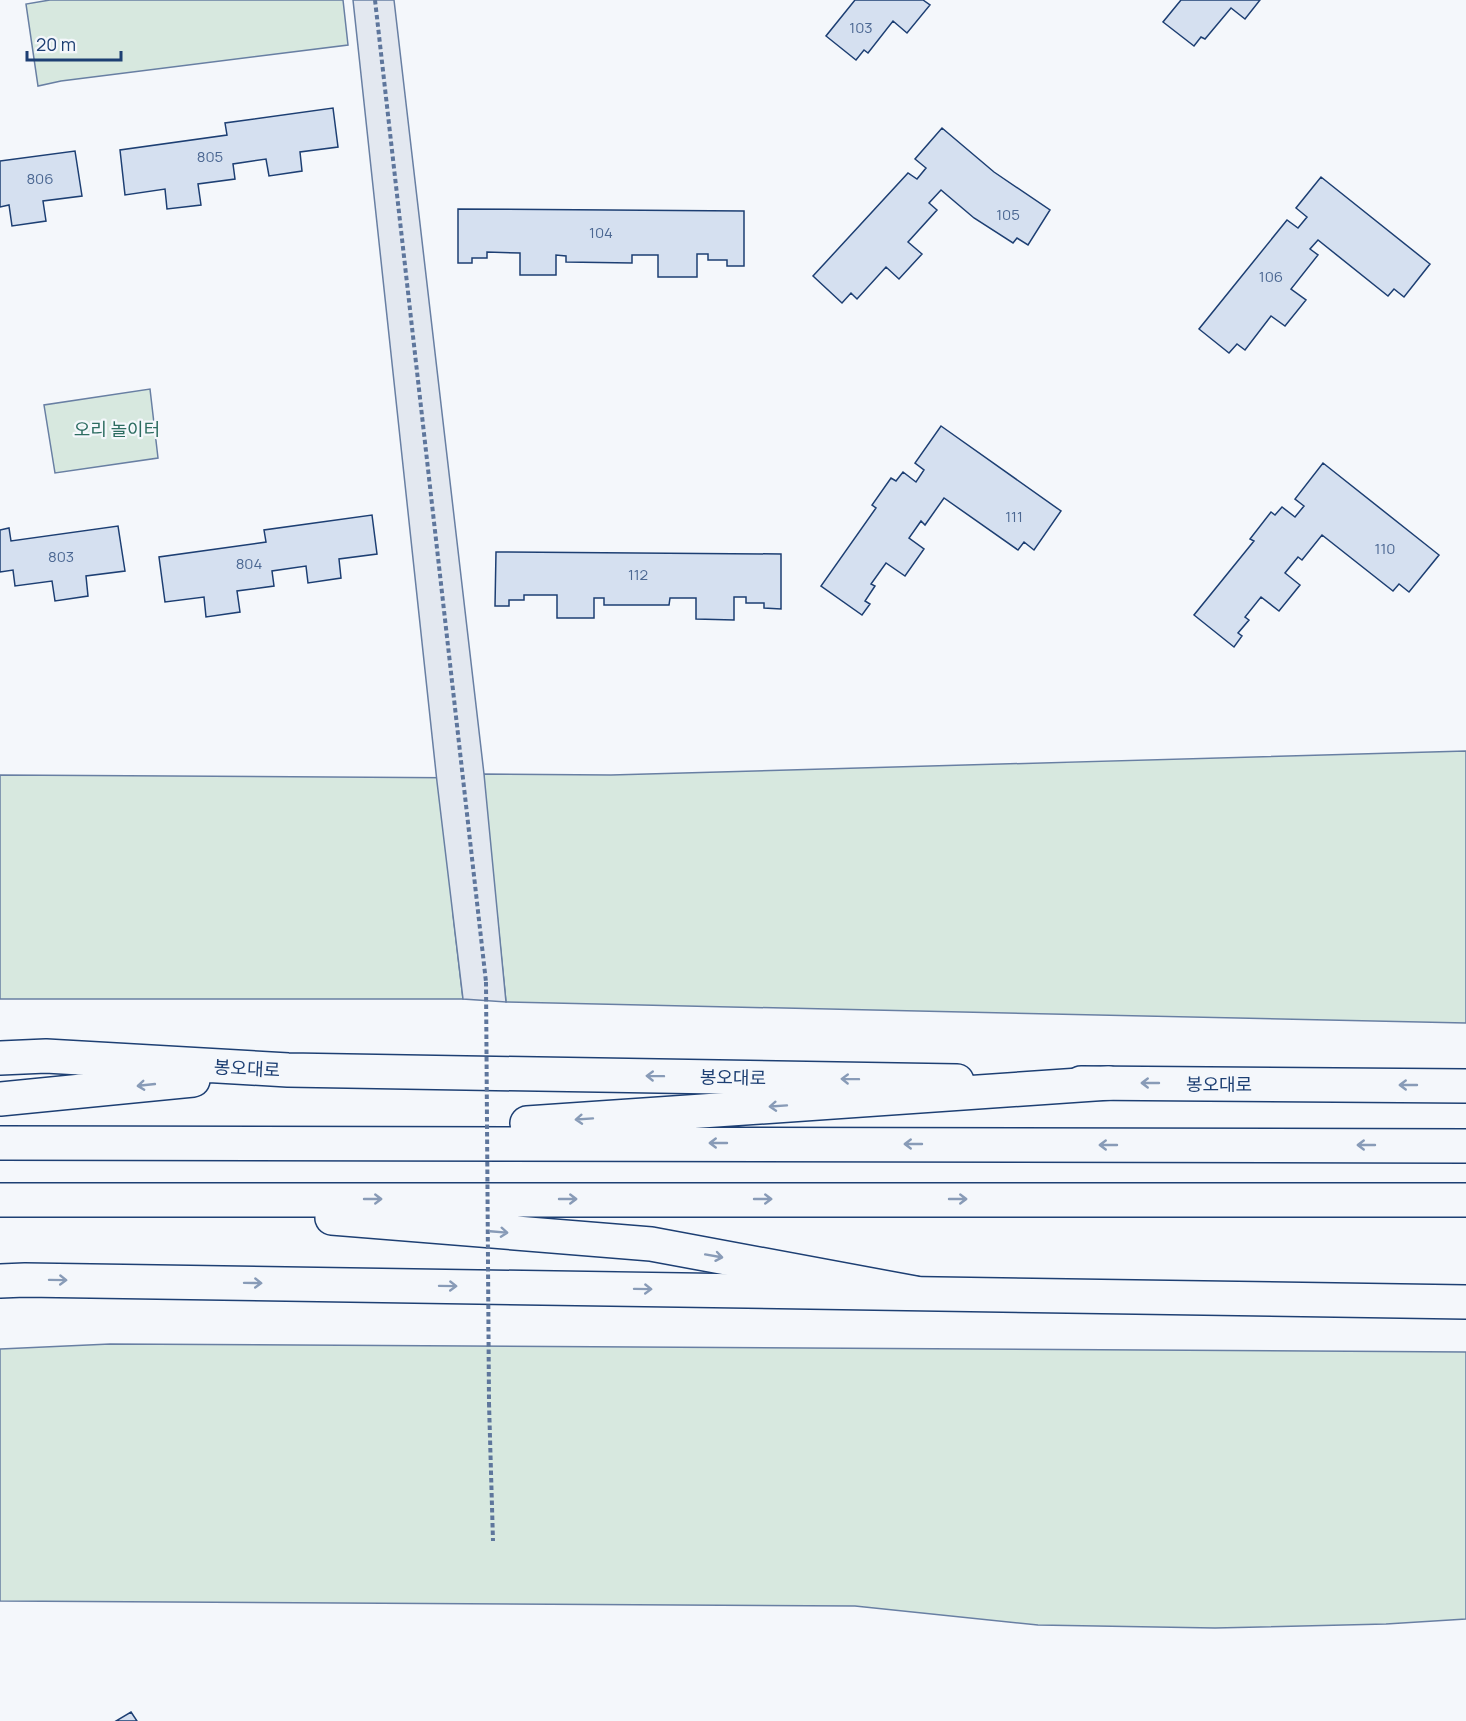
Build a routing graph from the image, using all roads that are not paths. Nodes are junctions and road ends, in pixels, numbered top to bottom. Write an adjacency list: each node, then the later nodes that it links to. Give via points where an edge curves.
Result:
1 (0, 1058): 2 (main road, 봉오대로, via 46,1056)
2 (288, 1070): 3 (main road, 봉오대로, one-way to 2); 5 (main road, one-way to 5)
3 (1109, 1083): 4 (main road, 봉오대로, one-way to 3); 6 (main road, one-way to 6, via 521,1124)
4 (1466, 1086)
5 (0, 1099)
6 (11, 1142): 7 (main road, one-way to 6)
7 (1466, 1146)
8 (85, 1199): 9 (main road); 10 (main road, one-way to 10); 12 (main road, one-way to 12, via 651,1244)
9 (0, 1200)
10 (1466, 1200)
11 (0, 1281): 12 (main road, one-way to 12)
12 (915, 1293): 13 (main road)
13 (1466, 1302)

